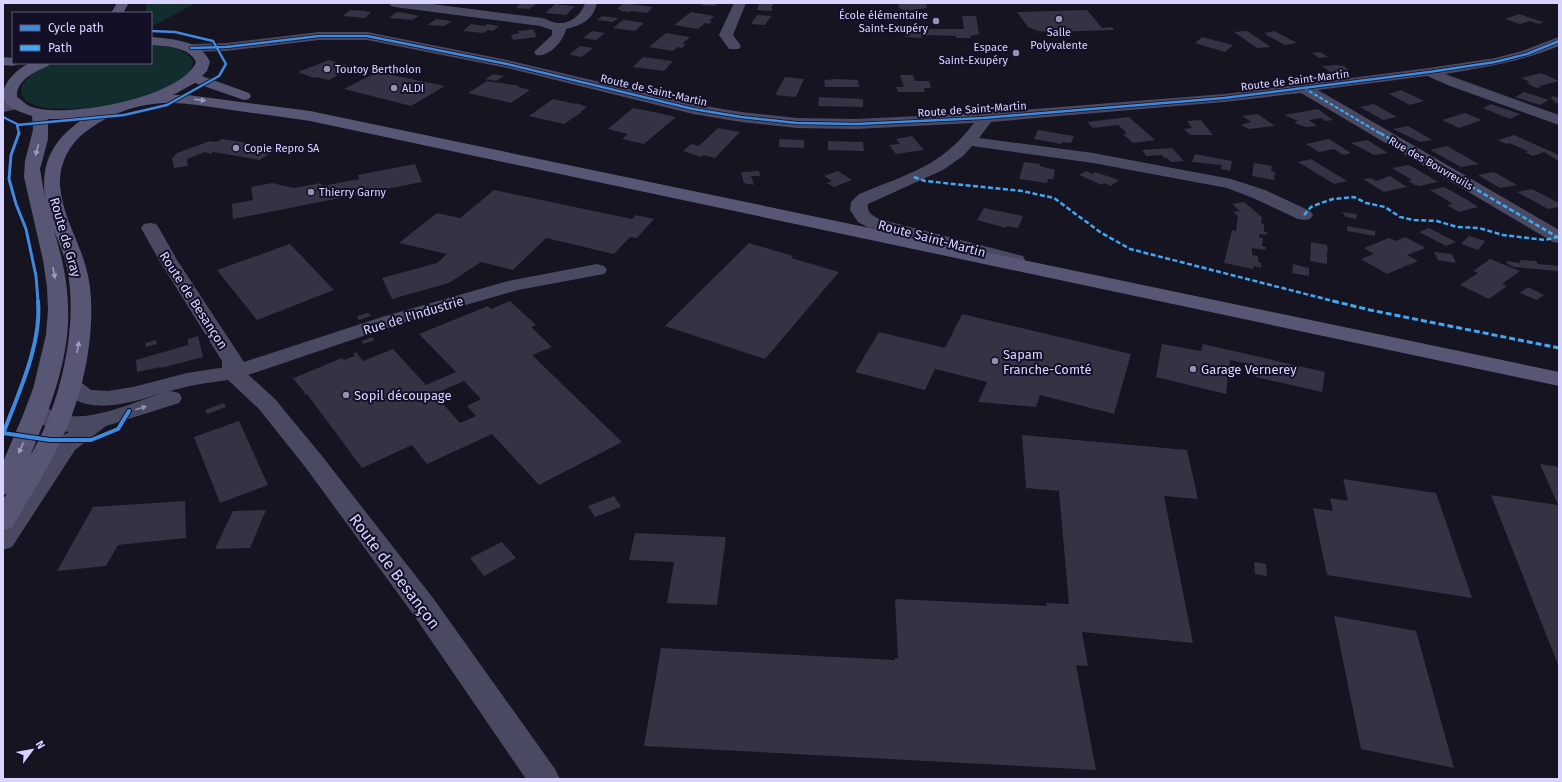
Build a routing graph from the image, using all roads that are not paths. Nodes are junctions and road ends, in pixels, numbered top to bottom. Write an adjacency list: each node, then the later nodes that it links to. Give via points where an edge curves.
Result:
1 (123, 3): 5 (main road)
2 (395, 3): 6 (street, via 542,22)
3 (591, 3): 6 (street, via 581,20)
4 (740, 3): 10 (street, via 726,35)
5 (118, 12)
6 (557, 27): 12 (street, via 558,36)
7 (389, 40): 11 (street, via 335,35 226,47); 14 (street, Route de Saint-Martin); 16 (street, via 321,40 280,44 227,56)
8 (1559, 41): 17 (street, Route de Saint-Martin, via 1527,54)
9 (152, 42): 11 (main road, via 173,43)
10 (734, 46)
11 (191, 48): 16 (main road, via 201,58)
12 (541, 52): 14 (street); 15 (street)
13 (41, 64): 19 (main road, via 23,74)
14 (507, 64): 15 (street, Route de Saint-Martin)
15 (533, 71): 24 (street, Route de Saint-Martin, via 693,109 797,123 856,124)
16 (197, 72): 20 (main road, via 175,89); 23 (main road, via 220,88)
17 (1429, 72): 18 (street, Route de Saint-Martin); 25 (street)
18 (1303, 88): 24 (street, Route de Saint-Martin, via 1224,98); 29 (street, Rue des Bouvreuils)
19 (8, 94): 22 (main road)
20 (148, 100): 21 (main road); 23 (main road, one-way to 23, via 188,99)
21 (112, 109): 22 (main road, via 73,114); 34 (main road, Route de Gray, one-way to 21, via 81,319 79,280 76,264 54,203 51,182 55,160 63,144 83,125)
22 (39, 112): 35 (main road, Route de Gray, one-way to 35, via 42,134 32,175 56,281 58,312 54,352)
23 (310, 116): 31 (main road)
24 (983, 118): 26 (street, Route Saint-Martin, via 983,122)
25 (1559, 120)
26 (969, 141): 27 (street, via 1093,158 1231,184); 31 (street, Route Saint-Martin, via 956,154 928,171 865,198 860,202 859,210 864,218 873,223)
27 (1304, 215)
28 (150, 228): 32 (street, Route de Besançon, via 233,361)
29 (1559, 238)
30 (597, 270): 32 (street, Rue de l'Industrie, via 515,285 389,321)
31 (1120, 287): 33 (main road)
32 (233, 373): 34 (street, via 186,380 116,397 83,396); 36 (street, one-way to 32, via 212,386); 41 (street, Route de Besançon, via 267,404 314,462 423,606)
33 (1559, 379)
34 (70, 385): 37 (main road, Route de Gray)
35 (36, 412): 37 (street); 38 (main road, Route de Gray, one-way to 38)
36 (103, 419): 37 (street, via 82,424 68,424); 40 (street, via 66,444)
37 (57, 420): 39 (main road, Route de Gray, via 49,443)
38 (3, 486)
39 (3, 521)
40 (3, 540)
41 (544, 779)

